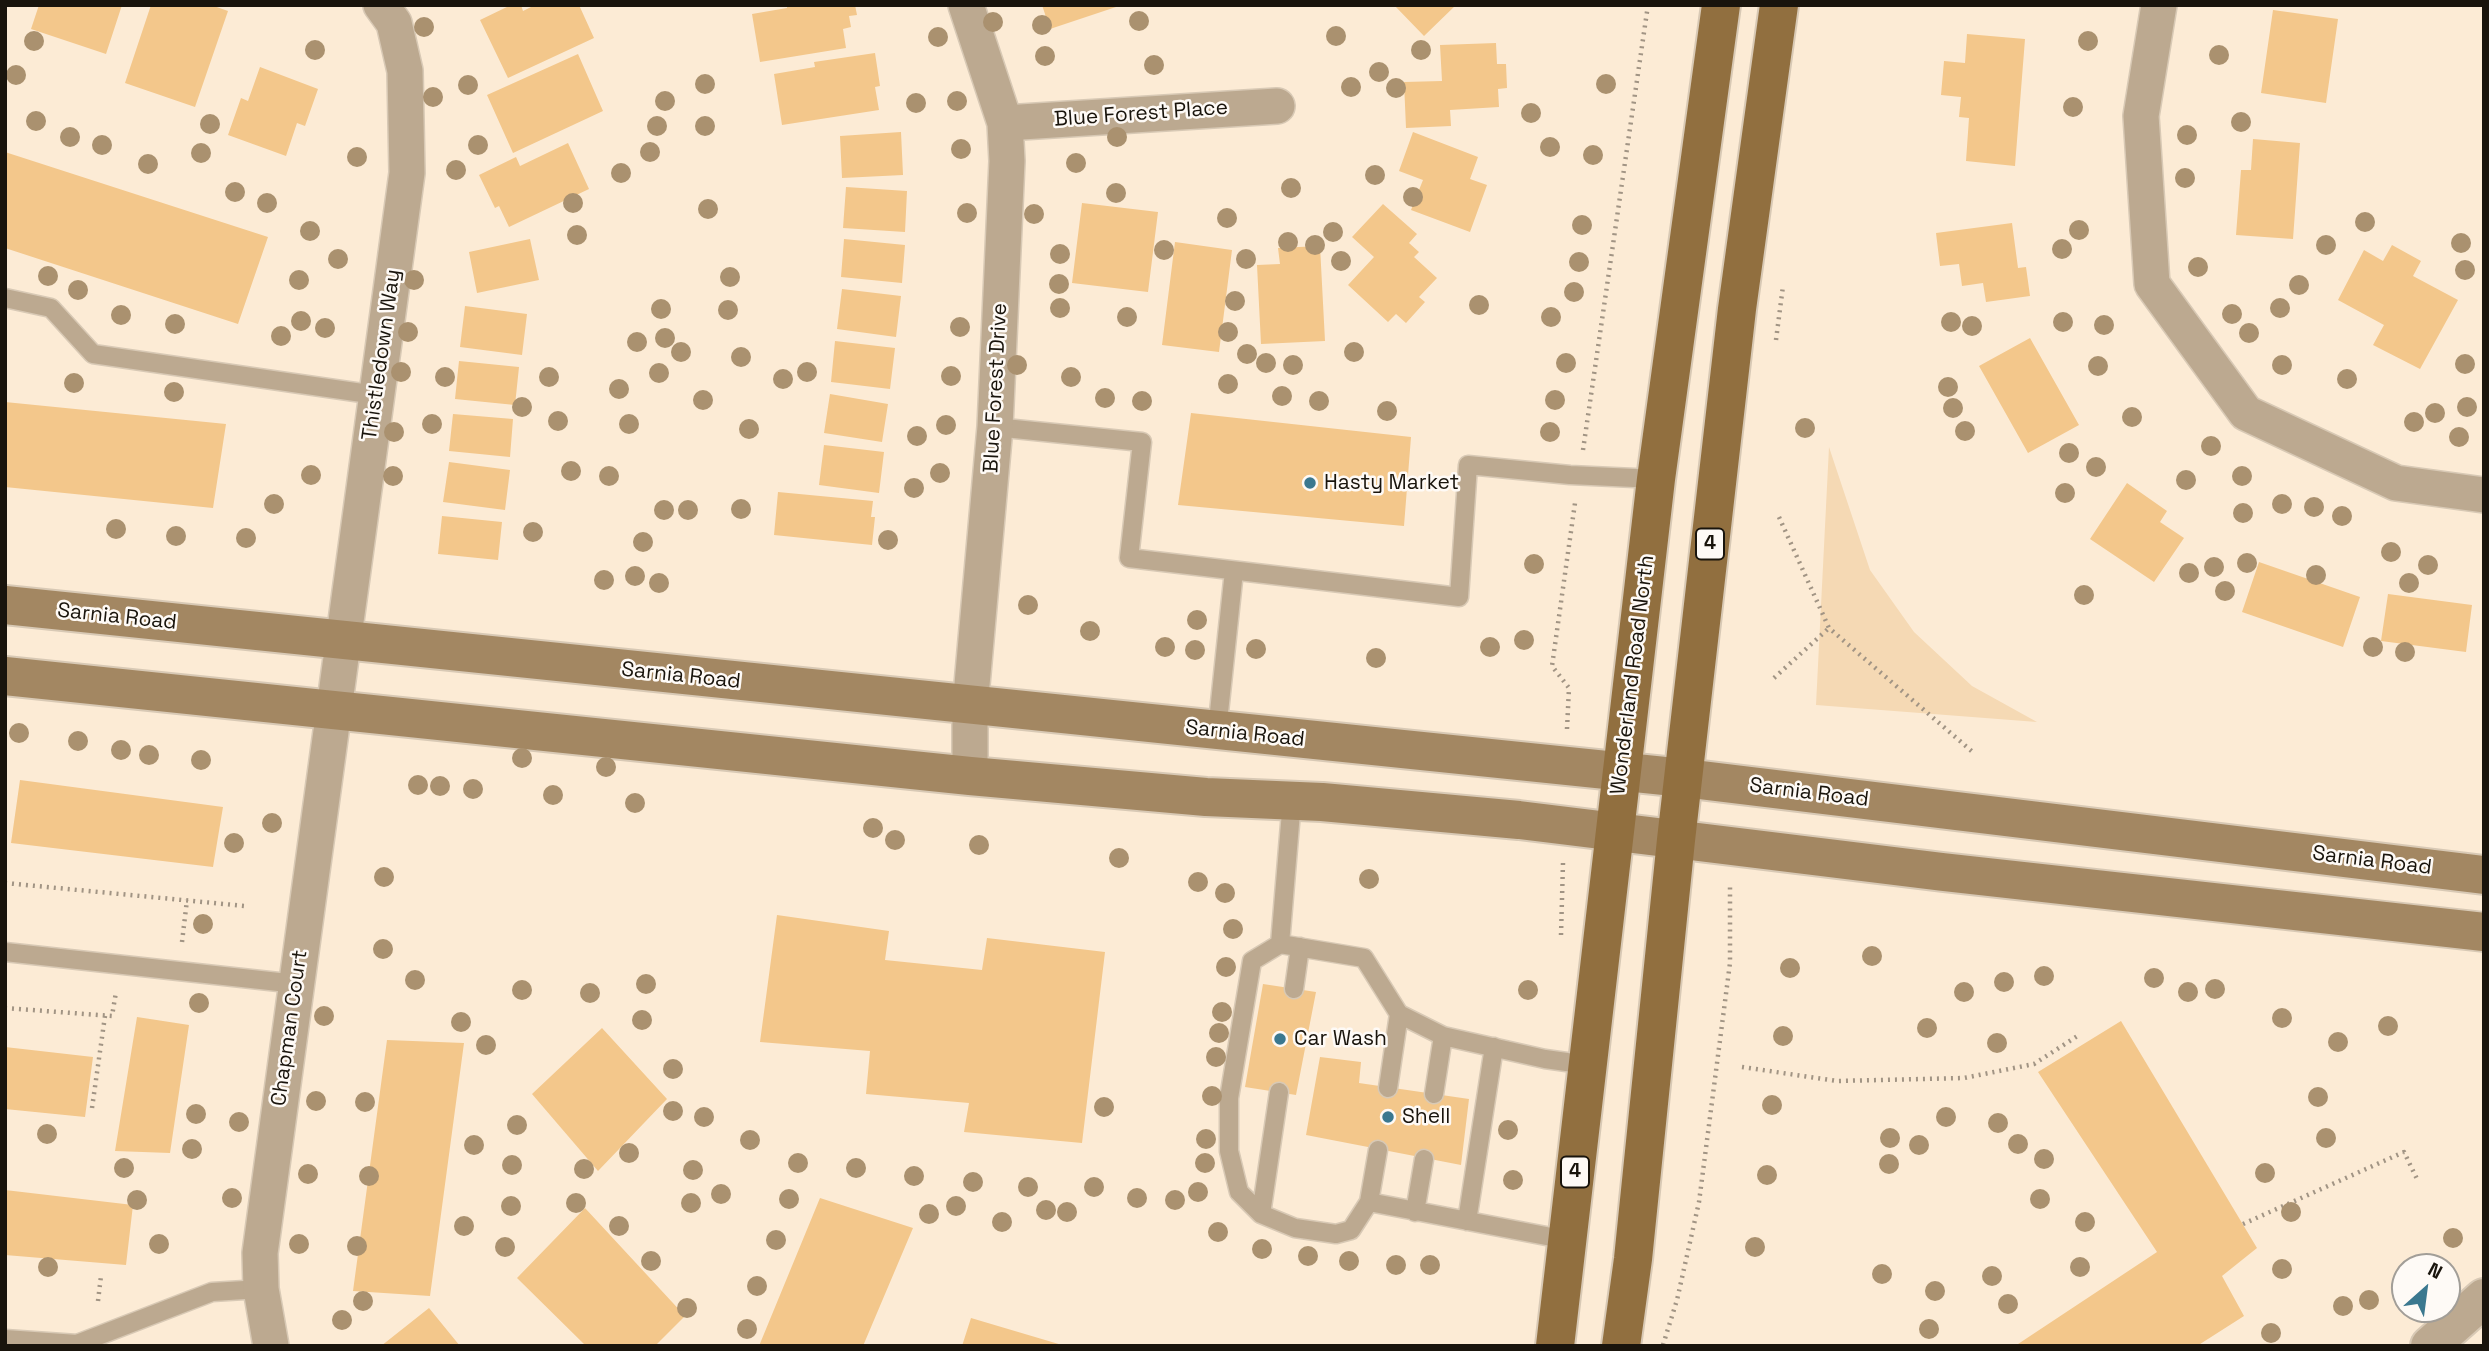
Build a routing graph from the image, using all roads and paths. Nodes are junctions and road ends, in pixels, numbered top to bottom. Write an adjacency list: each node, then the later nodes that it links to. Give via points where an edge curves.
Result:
1 (381, 5): 9 (street, Thistledown Way, via 394,23 405,71 407,173)
2 (966, 5): 7 (street, Blue Forest Drive)
3 (1721, 5): 11 (main road, Wonderland Road North / 4)
4 (1779, 5): 26 (main road, 4, via 1737,309)
5 (2159, 5): 12 (street, via 2141,116 2152,284 2246,413 2396,484)
6 (1277, 106): 7 (street, Blue Forest Place)
7 (1005, 122): 10 (street, Blue Forest Drive)
8 (5, 298): 9 (lane, via 51,308 93,355)
9 (376, 395): 17 (street, Thistledown Way)
10 (995, 427): 14 (lane, via 1142,442 1129,558); 20 (street, Blue Forest Drive)
11 (1656, 479): 14 (lane, via 1468,465 1459,597); 24 (main road, Wonderland Road North / 4)
12 (2484, 495)
13 (1779, 517): 16 (path)
14 (1234, 571): 22 (lane)
15 (5, 605): 17 (main road, Sarnia Road)
16 (1829, 628): 19 (path); 23 (path)
17 (342, 639): 20 (main road, Sarnia Road); 21 (street, Thistledown Way)
18 (5, 676): 21 (main road)
19 (1774, 678)
20 (970, 707): 22 (main road, Sarnia Road); 25 (street, Blue Forest Drive)
21 (333, 710): 25 (main road); 40 (street, Chapman Court)
22 (1217, 731): 24 (main road, Sarnia Road)
23 (1975, 754)
24 (1622, 772): 26 (main road, Sarnia Road); 28 (main road, Wonderland Road North / 4)
25 (970, 776): 27 (main road)
26 (1684, 778): 29 (main road, 4); 30 (main road, Sarnia Road)
27 (1292, 800): 28 (main road); 36 (lane)
28 (1613, 831): 29 (main road); 49 (main road, Wonderland Road North / 4)
29 (1676, 840): 34 (main road); 71 (main road, 4)
30 (2484, 875)
31 (5, 883): 32 (path)
32 (187, 900): 33 (path); 35 (path)
33 (245, 906)
34 (2484, 932)
35 (182, 943)
36 (1280, 944): 37 (lane); 60 (lane, via 1252,961 1229,1098 1229,1151 1239,1192)
37 (1300, 947): 41 (lane); 44 (lane, via 1364,958)
38 (5, 952): 40 (lane)
39 (1730, 963): 72 (path, via 1699,1202)
40 (297, 984): 65 (street, Chapman Court, via 260,1252)
41 (1294, 989)
42 (127, 990): 45 (path, via 116,989 112,1016)
43 (5, 1008): 45 (path)
44 (1399, 1014): 47 (lane); 51 (lane)
45 (105, 1016): 54 (path)
46 (2079, 1035): 50 (path, via 2034,1063 1964,1078 1837,1080)
47 (1443, 1036): 48 (lane); 53 (lane)
48 (1494, 1047): 49 (lane); 61 (lane)
49 (1588, 1065): 63 (main road, Wonderland Road North / 4)
50 (1742, 1067)
51 (1388, 1088)
52 (1279, 1092): 60 (lane)
53 (1434, 1094)
54 (92, 1108)
55 (1378, 1150): 58 (lane)
56 (1424, 1159): 59 (lane)
57 (2417, 1179): 62 (path, via 2404,1152)
58 (1369, 1202): 59 (lane); 60 (lane, via 1351,1230 1336,1234 1295,1228)
59 (1415, 1212): 61 (lane)
60 (1261, 1214)
61 (1467, 1221): 63 (lane)
62 (2243, 1224)
63 (1567, 1240): 70 (main road, Wonderland Road North / 4)
64 (101, 1276): 67 (path)
65 (261, 1289): 68 (lane, via 212,1292 77,1344); 69 (street, Chapman Court)
66 (2484, 1298): 73 (street)
67 (98, 1301)
68 (15, 1342)
69 (271, 1346)
70 (1555, 1346)
71 (1621, 1346)
72 (1663, 1346)
73 (2430, 1346)

